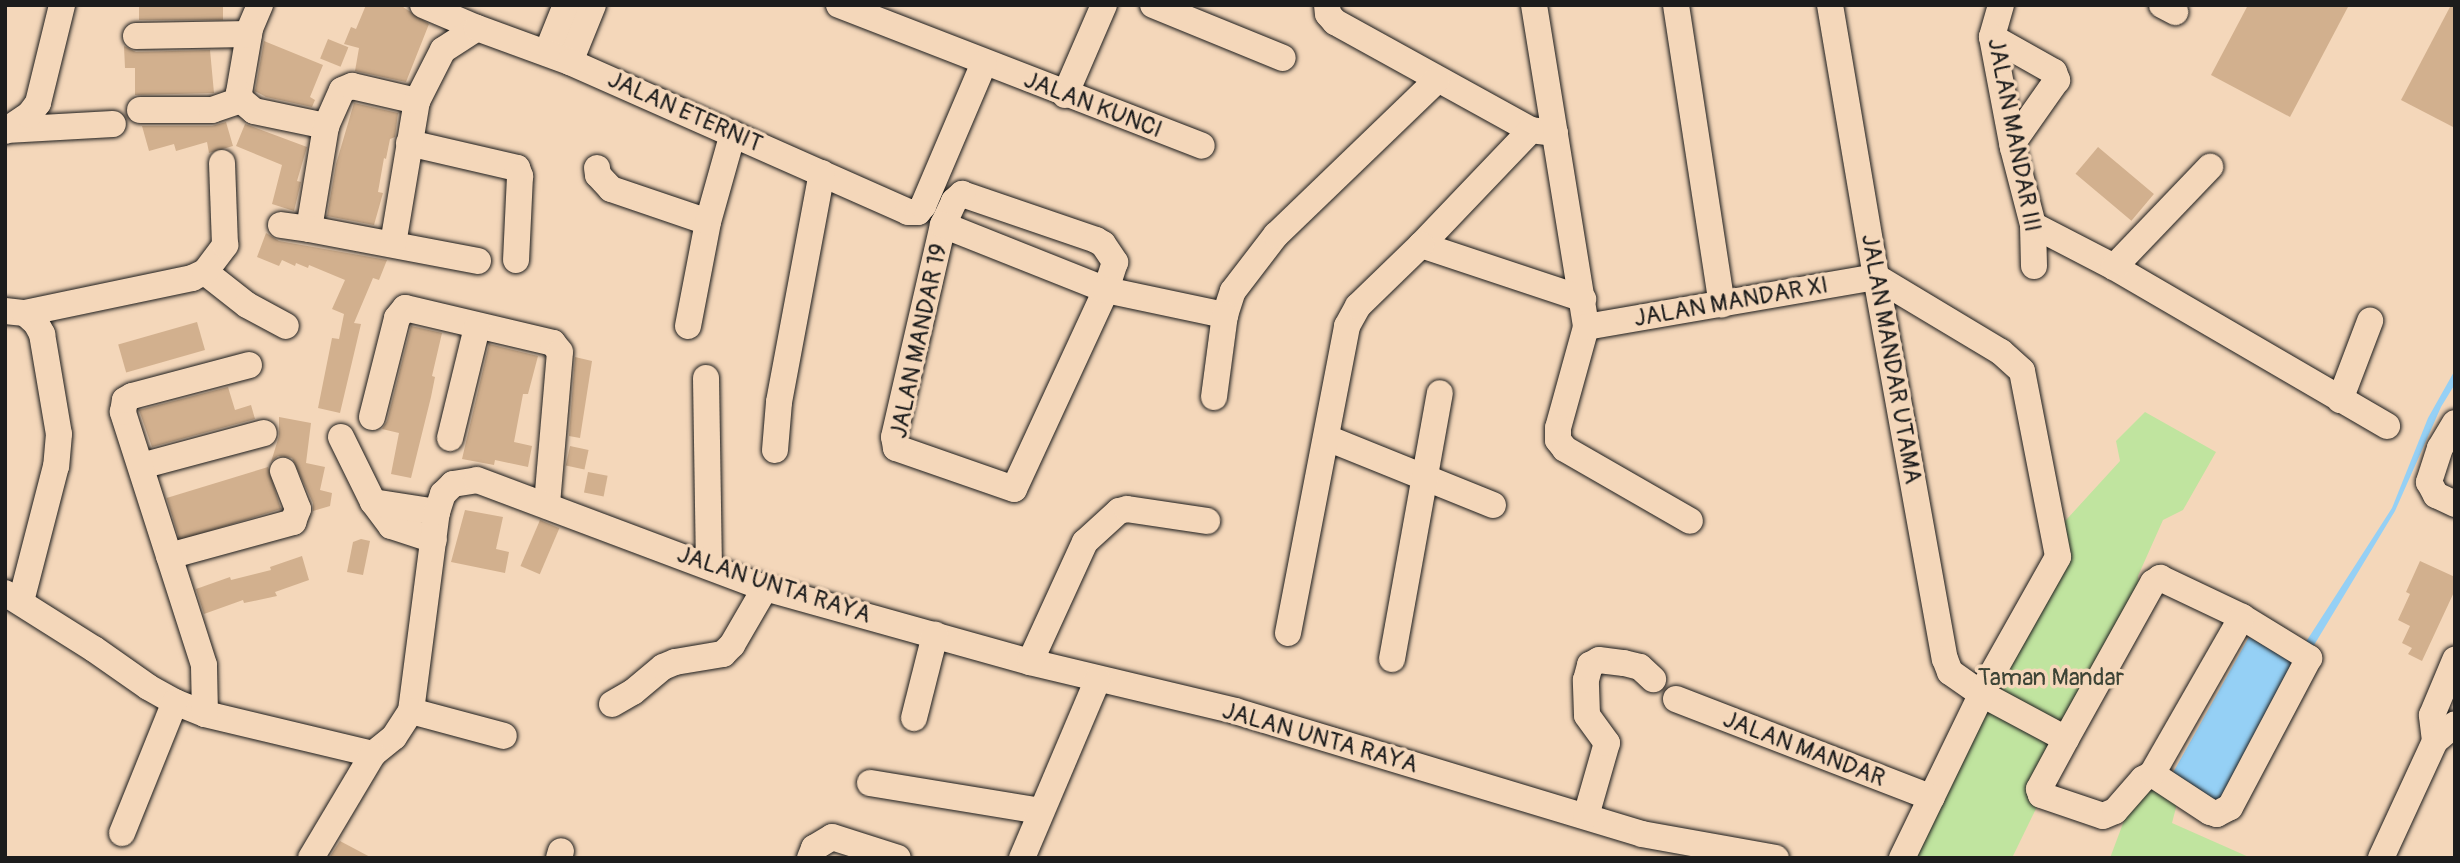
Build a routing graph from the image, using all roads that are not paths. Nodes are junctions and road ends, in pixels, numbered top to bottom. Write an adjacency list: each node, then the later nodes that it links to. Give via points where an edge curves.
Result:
1 (62, 5): 29 (street, via 38,103)
2 (260, 5): 15 (street)
3 (566, 5): 19 (street)
4 (593, 5): 19 (street)
5 (838, 5): 21 (street, JALAN KUNCI)
6 (1104, 5): 23 (street)
7 (1153, 5): 20 (street)
8 (1327, 5): 22 (street, via 1335,22)
9 (1534, 5): 30 (street)
10 (1676, 5): 54 (street)
11 (1830, 5): 51 (street, JALAN MANDAR UTAMA)
12 (2001, 5): 17 (street, JALAN MANDAR III)
13 (430, 8): 14 (street, JALAN ETERNIT); 18 (street)
14 (477, 28): 18 (street); 19 (street, JALAN ETERNIT)
15 (249, 34): 16 (street); 24 (street)
16 (136, 37)
17 (1992, 37): 33 (street, JALAN MANDAR III); 33 (street, via 2054,72 2057,80)
18 (443, 50): 25 (street)
19 (559, 57): 31 (street, JALAN ETERNIT)
20 (1283, 58)
21 (984, 62): 23 (street, JALAN KUNCI); 38 (street, JALAN ETERNIT, via 918,212 900,210)
22 (1437, 80): 30 (street); 56 (street, via 1276,235 1233,291)
23 (1065, 95): 34 (street, JALAN KUNCI)
24 (241, 100): 26 (street, via 212,110); 28 (street, via 254,111)
25 (417, 101): 28 (street, via 352,86 336,99); 32 (street)
26 (140, 110)
27 (113, 124): 29 (street)
28 (326, 126): 43 (street)
29 (6, 131)
30 (1543, 131): 45 (street); 53 (street)
31 (733, 133): 38 (street, JALAN ETERNIT); 39 (street)
32 (410, 143): 44 (street); 46 (street, via 517,168)
33 (2012, 144): 42 (street, JALAN MANDAR III)
34 (1202, 146)
35 (222, 163): 50 (street, via 225,245)
36 (2210, 167): 49 (street)
37 (597, 168): 39 (street, via 611,189)
38 (822, 173): 74 (street, via 779,402)
39 (708, 222): 59 (street)
40 (281, 225): 43 (street)
41 (943, 225): 52 (street, JALAN MANDAR 19); 52 (street, JALAN MANDAR 19, via 962,194 1096,240 1115,262); 52 (street, JALAN MANDAR 19, via 894,437 901,452 1014,489)
42 (2033, 225): 48 (street, JALAN MANDAR III); 49 (street)
43 (309, 229): 44 (street)
44 (393, 244): 47 (street)
45 (1421, 245): 53 (street); 73 (street, via 1358,306 1347,326)
46 (516, 260)
47 (478, 261)
48 (2034, 266)
49 (2113, 267): 66 (street)
50 (205, 271): 55 (street, via 191,278); 58 (street, via 247,305)
51 (1876, 278): 54 (street, JALAN MANDAR XI); 98 (street, JALAN MANDAR UTAMA, via 1945,659 1950,672); 98 (street, via 2001,352 2022,371 2058,557)
52 (1106, 290): 56 (street, JALAN MANDAR 19)
53 (1583, 299): 61 (street)
54 (1722, 304): 61 (street, JALAN MANDAR XI)
55 (15, 312): 89 (street, via 36,323 42,334 59,434 56,466)
56 (1225, 315): 65 (street)
57 (2370, 321): 66 (street)
58 (286, 326)
59 (688, 326)
60 (477, 327): 67 (street, via 405,309 400,312); 72 (street); 80 (street, via 553,343 560,352)
61 (1586, 327): 84 (street, via 1558,440 1565,449)
62 (249, 365): 75 (street, via 125,401 124,412)
63 (706, 378): 87 (street)
64 (1440, 393): 77 (street)
65 (1214, 397)
66 (2340, 400): 69 (street)
67 (372, 417)
68 (2455, 423): 79 (street, via 2440,447 2429,482 2436,495)
69 (2387, 426)
70 (264, 433): 75 (street)
71 (341, 437): 78 (street)
72 (450, 438)
73 (1327, 438): 77 (street); 91 (street)
74 (775, 450)
75 (141, 466): 86 (street)
76 (283, 471): 86 (street, via 298,509 293,522)
77 (1424, 479): 81 (street); 93 (street)
78 (373, 502): 82 (street); 85 (street, via 395,529)
79 (2455, 504)
80 (547, 505): 82 (street, JALAN UNTA RAYA, via 490,483 464,480 443,494); 87 (street, JALAN UNTA RAYA)
81 (1493, 505)
82 (437, 512): 85 (street, JALAN UNTA RAYA)
83 (1206, 521): 95 (street, via 1119,511 1085,542)
84 (1690, 521)
85 (433, 540): 102 (street, JALAN UNTA RAYA)
86 (169, 556): 103 (street, via 204,665)
87 (709, 566): 88 (street, JALAN UNTA RAYA)
88 (765, 587): 92 (street, JALAN UNTA RAYA); 101 (street, via 723,654 663,667)
89 (13, 597): 100 (street)
90 (2242, 617): 107 (street, via 2160,578 2153,583); 109 (street); 109 (street, via 2302,652 2301,676 2230,807 2217,814 2210,812)
91 (1288, 633)
92 (934, 635): 95 (street, JALAN UNTA RAYA); 104 (street)
93 (1392, 659)
94 (2455, 660): 105 (street, via 2432,715)
95 (1030, 662): 96 (street, JALAN UNTA RAYA)
96 (1098, 679): 112 (street); 113 (street, JALAN UNTA RAYA, via 1235,711)
97 (1653, 679): 113 (street, via 1640,667 1624,663 1599,660 1590,665 1587,715 1607,743)
98 (1982, 694): 107 (street, JALAN MANDAR UTAMA); 111 (street)
99 (1676, 699): 111 (street, JALAN MANDAR)
100 (175, 702): 103 (street); 114 (street)
101 (612, 704)
102 (411, 710): 106 (street); 108 (street, JALAN UNTA RAYA, via 394,737)
103 (205, 714): 108 (street)
104 (914, 718)
105 (2445, 733): 122 (street)
106 (505, 736)
107 (2066, 739): 109 (street, via 2039,789 2048,799 2103,816 2115,811)
108 (373, 754): 116 (street, JALAN UNTA RAYA)
109 (2152, 774)
110 (870, 783): 112 (street)
111 (1932, 798): 121 (street)
112 (1041, 811): 119 (street)
113 (1586, 816): 115 (street, JALAN UNTA RAYA)
114 (122, 833)
115 (1689, 851): 120 (street, JALAN UNTA RAYA)
116 (312, 858)
117 (810, 858): 118 (street, via 814,848 832,836)
118 (898, 858)
119 (1023, 858)
120 (1776, 858)
121 (1902, 858)
122 (2381, 858)

